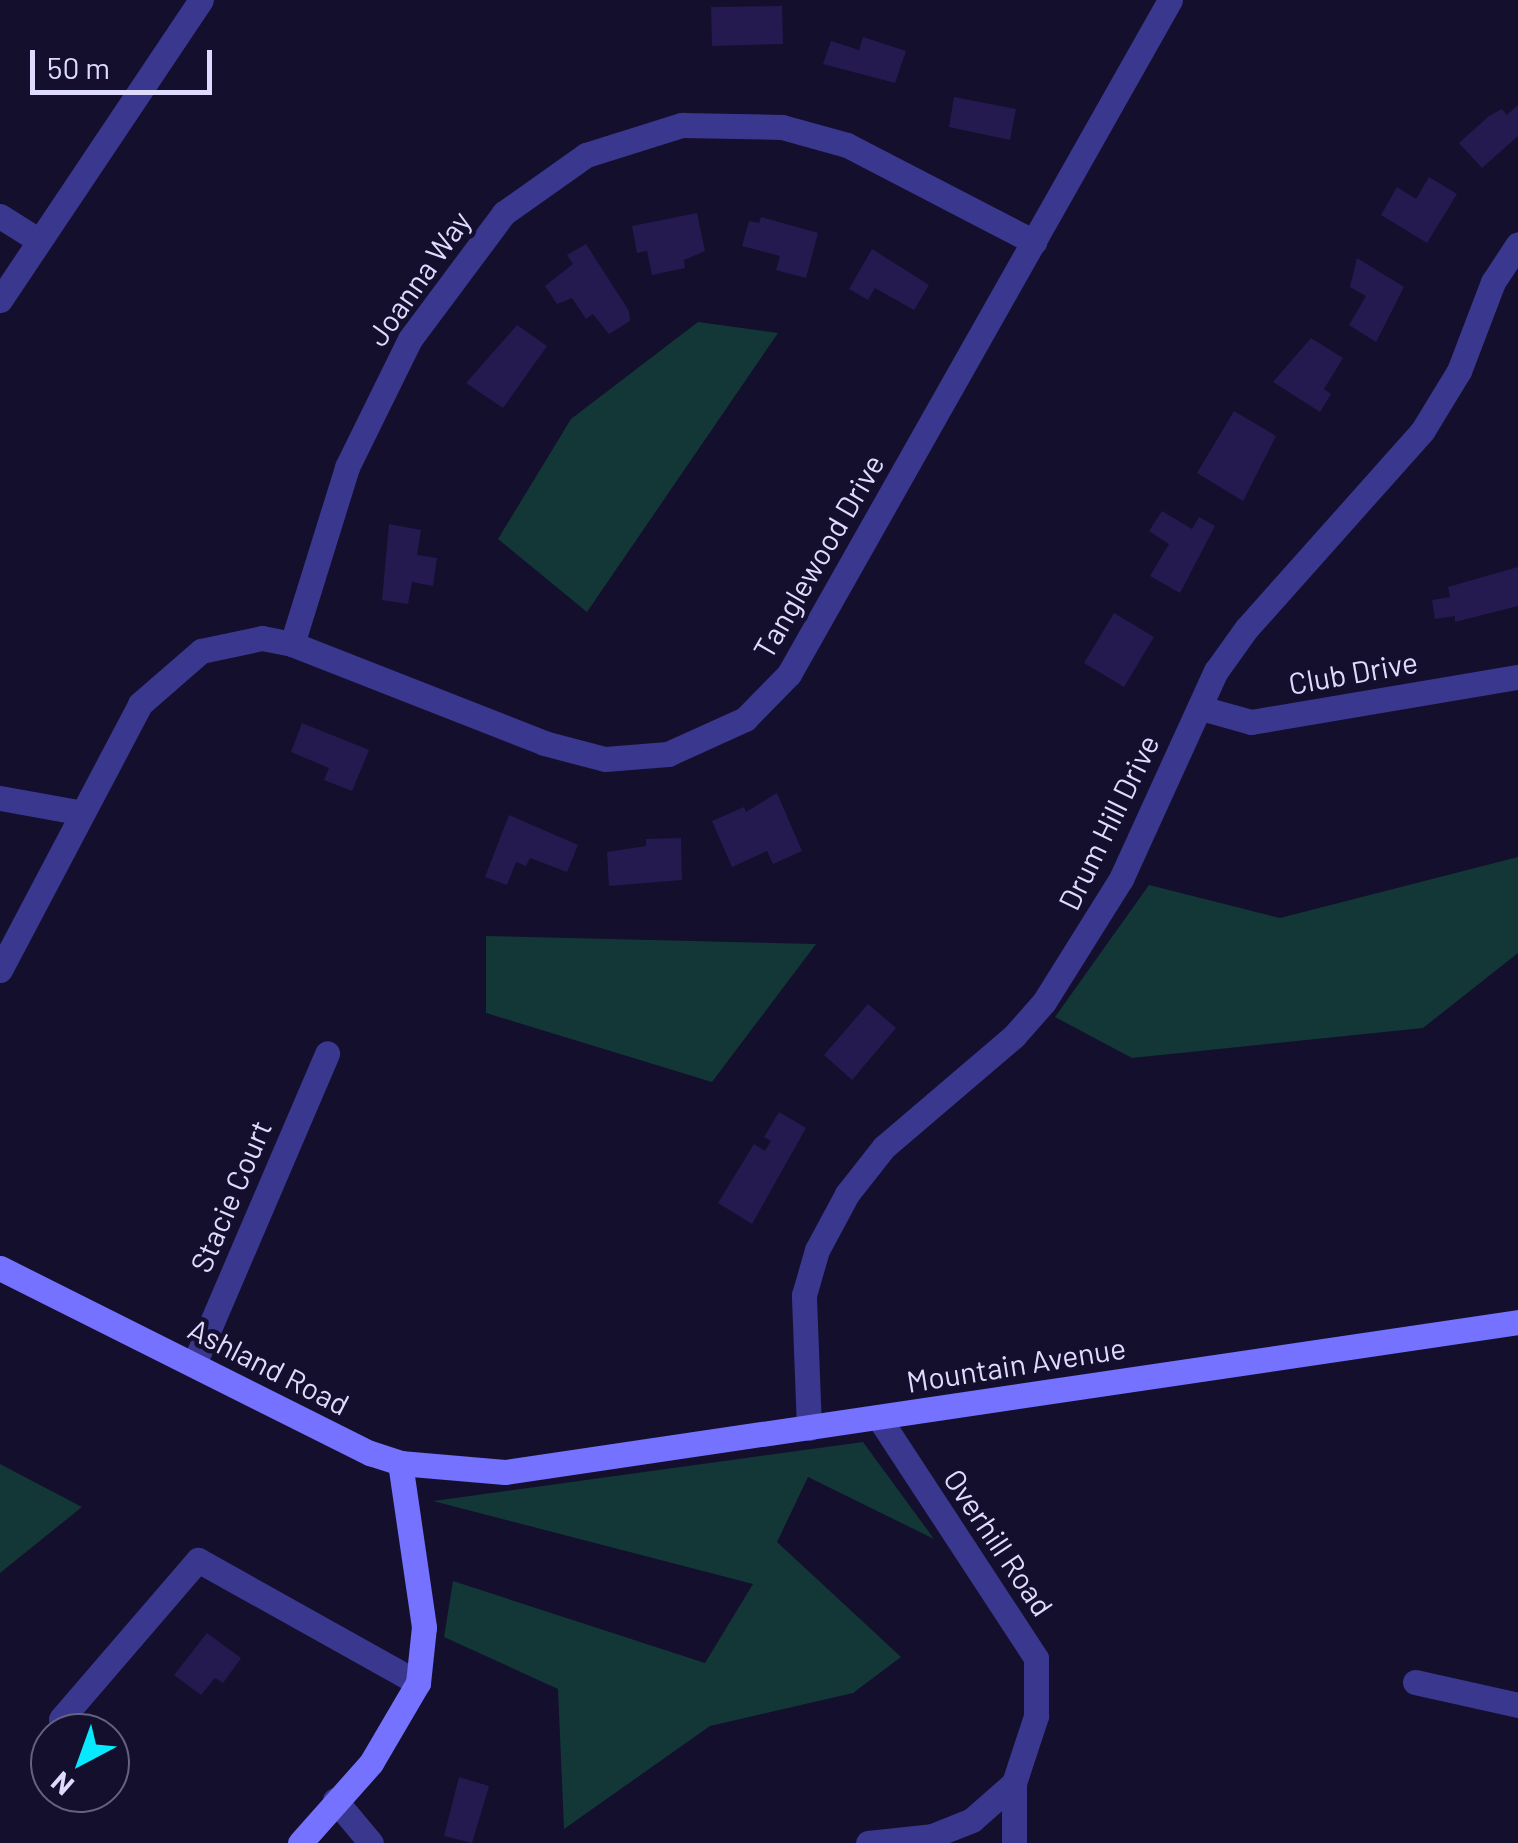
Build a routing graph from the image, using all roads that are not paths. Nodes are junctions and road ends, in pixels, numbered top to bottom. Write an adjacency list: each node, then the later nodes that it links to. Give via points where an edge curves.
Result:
1 (201, 0): 4 (street)
2 (1170, 0): 5 (street, Tanglewood Drive)
3 (0, 216): 4 (street)
4 (38, 240): 7 (street)
5 (1034, 242): 8 (street, Tanglewood Drive, via 789,674 728,731 668,754 584,756); 8 (street, Joanna Way, via 847,144 782,126 682,126 586,155 504,213 410,338 347,467)
6 (1518, 244): 10 (street, Drum Hill Drive, via 1493,282 1442,402 1246,629)
7 (0, 300)
8 (292, 644): 12 (street, Tanglewood Drive, via 262,638 231,642 182,663 140,704)
9 (1518, 677): 10 (street, Club Drive, via 1251,722)
10 (1201, 708): 19 (street, Drum Hill Drive, via 1121,879 1044,1002 1014,1036 884,1147 847,1194 817,1250 804,1294)
11 (0, 798): 12 (street)
12 (78, 812): 13 (street, Tanglewood Drive)
13 (0, 970)
14 (326, 1053): 17 (street, Stacie Court)
15 (0, 1268): 17 (main road, Ashland Road)
16 (1518, 1322): 18 (main road, Mountain Avenue)
17 (194, 1364): 20 (main road, Ashland Road)
18 (880, 1418): 19 (main road, Mountain Avenue); 26 (street, Overhill Road, via 1036,1658 1036,1716)
19 (809, 1428): 21 (main road, Mountain Avenue)
20 (400, 1463): 21 (main road, Ashland Road); 23 (main road, via 424,1627)
21 (523, 1471)
22 (1414, 1682): 24 (street)
23 (418, 1683): 25 (street, via 198,1560); 27 (main road, via 372,1763)
24 (1518, 1706)
25 (66, 1713)
26 (1014, 1783): 28 (street); 32 (street)
27 (336, 1800): 29 (main road); 30 (street)
28 (939, 1839): 31 (street)
29 (300, 1843)
30 (371, 1843)
31 (868, 1843)
32 (1014, 1843)

